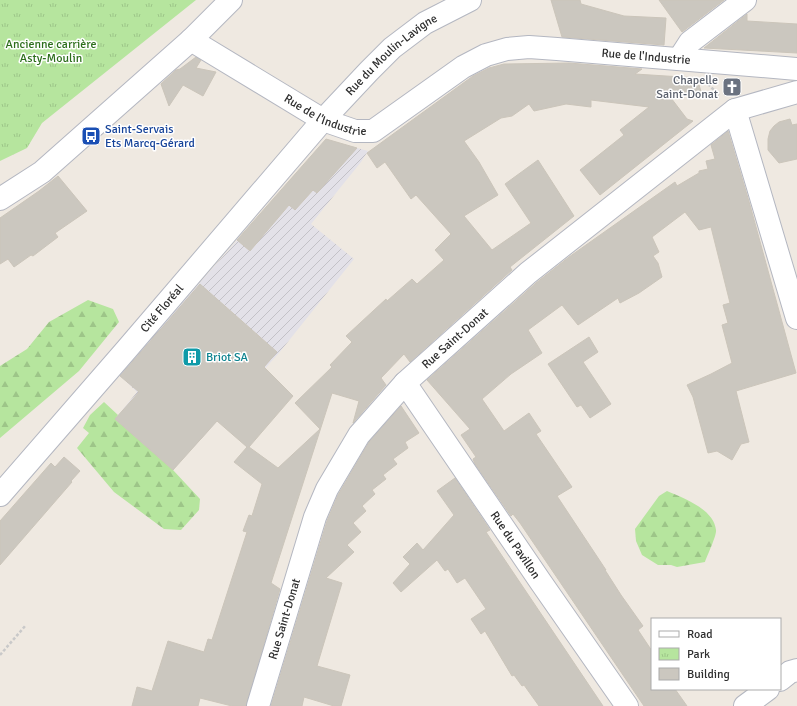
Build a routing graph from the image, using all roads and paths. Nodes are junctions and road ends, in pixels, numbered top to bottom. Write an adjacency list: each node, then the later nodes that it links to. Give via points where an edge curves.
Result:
1 (231, 0): 4 (street)
2 (470, 0): 9 (street, Rue du Moulin-Lavigne, via 425,23 392,48)
3 (745, 0): 5 (street, via 690,42)
4 (191, 40): 9 (street, Rue de l'Industrie); 10 (street, via 42,172)
5 (679, 59): 6 (street, Rue de l'Industrie); 9 (street, Rue de l'Industrie, via 536,48 507,49 463,66 373,131 355,131)
6 (797, 69)
7 (797, 92): 8 (street, Rue Saint-Donat)
8 (735, 110): 11 (street); 12 (street, Rue Saint-Donat, via 528,273)
9 (323, 120): 13 (street, Cité Floréal)
10 (0, 199)
11 (797, 318)
12 (405, 383): 19 (street, Rue Saint-Donat, via 359,435 327,490 315,517); 20 (street, Rue du Pavillon)
13 (0, 495)
14 (26, 625): 15 (path)
15 (0, 655)
16 (797, 670): 17 (street)
17 (781, 679)
18 (767, 690): 21 (street)
19 (258, 706)
20 (627, 706)
21 (745, 706)

